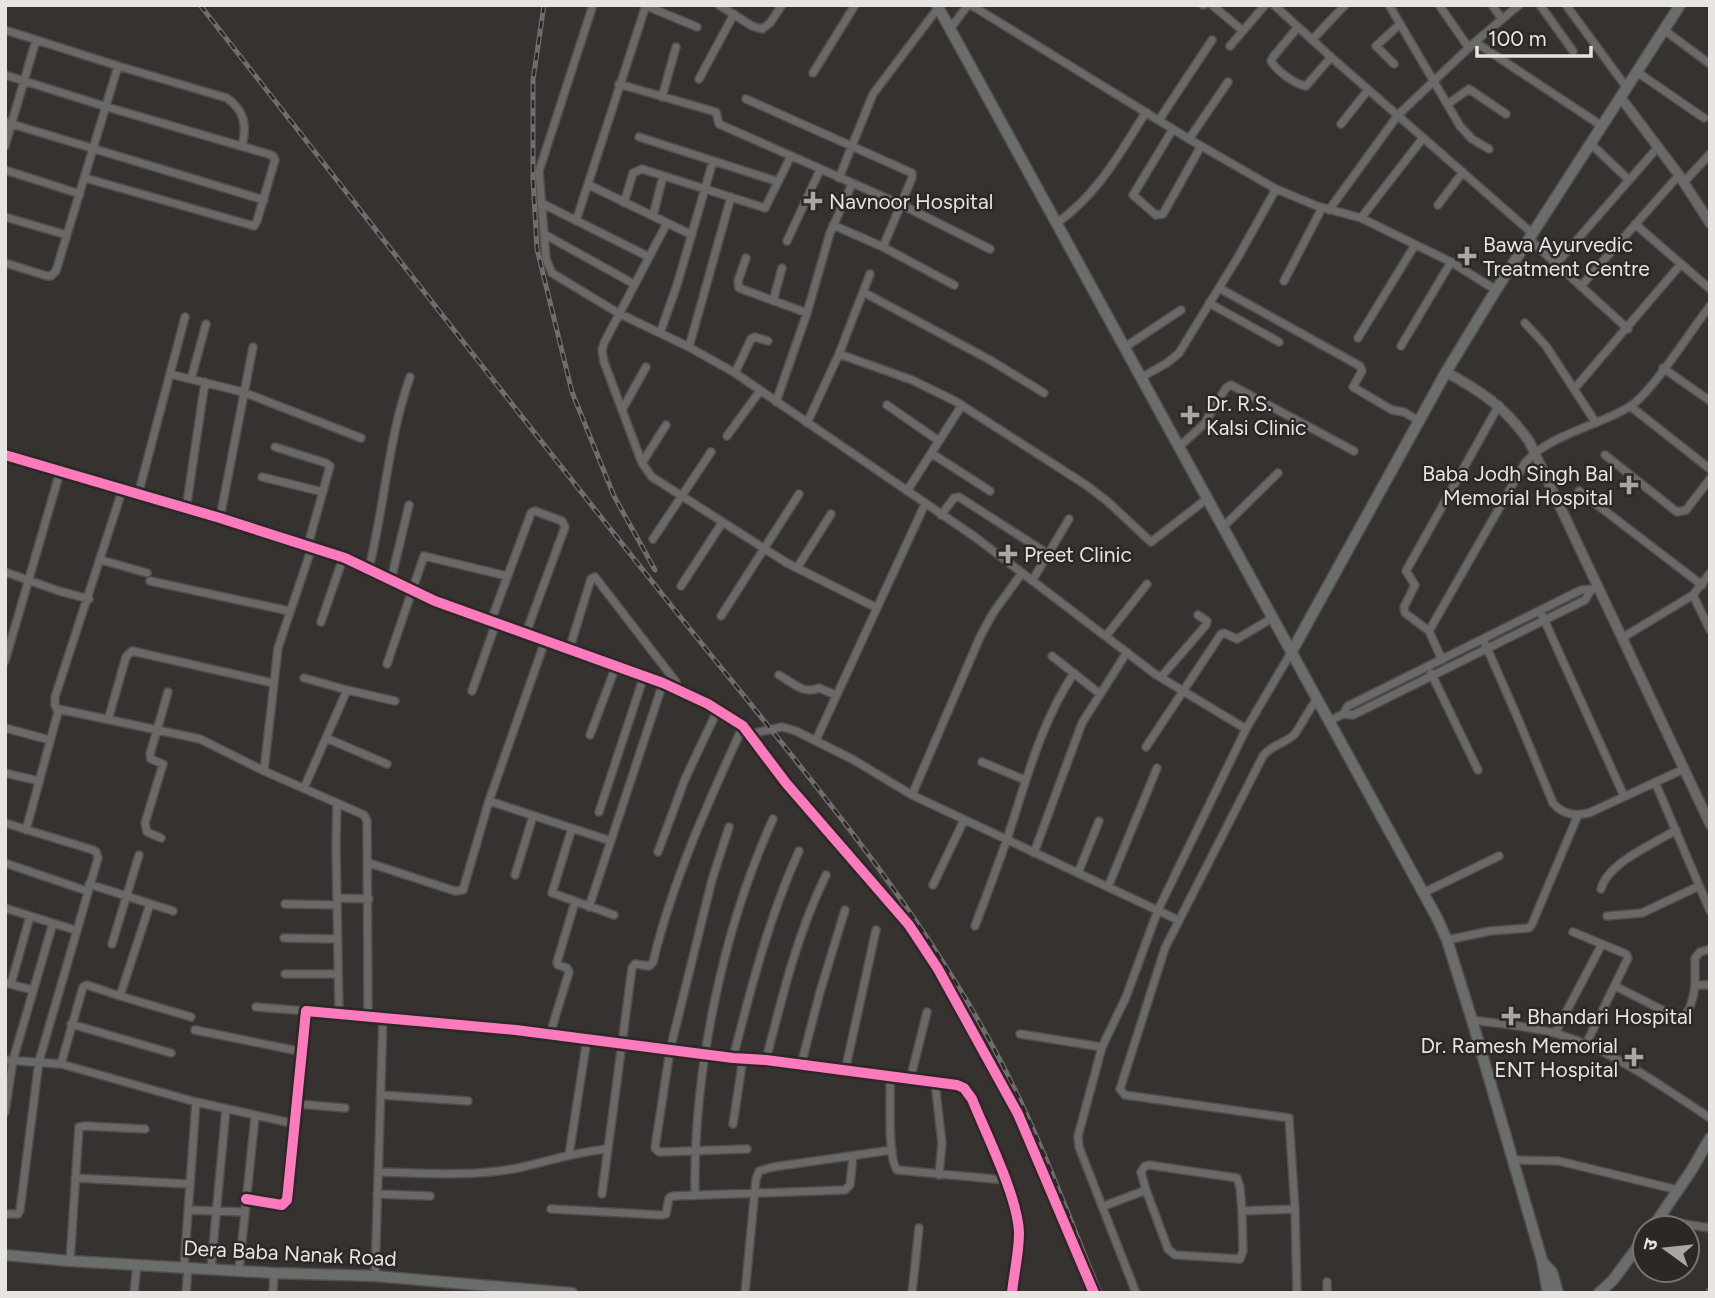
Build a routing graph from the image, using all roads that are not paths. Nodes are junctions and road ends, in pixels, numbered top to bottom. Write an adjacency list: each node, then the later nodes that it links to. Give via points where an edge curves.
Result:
1 (593, 5): 93 (street, via 540,167)
2 (645, 5): 22 (street); 46 (street)
3 (719, 5): 19 (street)
4 (782, 5): 19 (street, via 762,29)
5 (855, 5): 40 (street)
6 (970, 5): 24 (street); 54 (street)
7 (1212, 5): 27 (street)
8 (1265, 5): 27 (street)
9 (1274, 5): 23 (street)
10 (1345, 5): 30 (street)
11 (1388, 5): 21 (street)
12 (1439, 5): 31 (street)
13 (1492, 5): 20 (street)
14 (1519, 5): 20 (street)
15 (1539, 5): 34 (street)
16 (1566, 5): 47 (street)
17 (1679, 5): 26 (main road)
18 (937, 7): 24 (main road); 69 (street, via 878,85)
19 (734, 15): 42 (street)
20 (1502, 19): 31 (street)
21 (1400, 24): 36 (street, via 1376,46); 43 (street)
22 (697, 27)
23 (1298, 27): 30 (street); 35 (street, via 1273,57 1274,66 1306,86)
24 (950, 29): 104 (main road)
25 (5, 30): 28 (street)
26 (1664, 30): 37 (street); 39 (main road)
27 (1242, 31): 32 (street)
28 (36, 40): 38 (street); 44 (street)
29 (1212, 40): 58 (street)
30 (1312, 40): 35 (street)
31 (1472, 45): 43 (street); 61 (street)
32 (1230, 46)
33 (676, 47): 49 (street)
34 (1573, 51)
35 (1331, 57): 48 (street)
36 (1394, 64)
37 (1710, 64)
38 (118, 66): 53 (street); 68 (street, via 227,98 245,124)
39 (1637, 72): 47 (main road); 57 (street)
40 (813, 73)
41 (5, 75): 44 (street)
42 (699, 79)
43 (1434, 79): 52 (street); 56 (street)
44 (25, 80): 53 (street); 59 (street)
45 (1228, 82): 65 (street)
46 (619, 84): 49 (street); 87 (street)
47 (1628, 88): 50 (main road)
48 (1368, 90): 56 (street); 60 (street)
49 (662, 97): 75 (street, via 716,112 719,124)
50 (1620, 98): 61 (main road); 71 (street)
51 (746, 99): 69 (street)
52 (1448, 104): 55 (street, via 1469,89); 73 (street, via 1465,133)
53 (107, 107): 68 (street); 72 (street)
54 (1146, 112): 58 (street); 104 (street, via 1105,177 1082,204)
55 (1506, 114)
56 (1398, 115): 64 (street); 97 (street)
57 (1704, 118)
58 (1159, 120): 62 (street)
59 (9, 123): 67 (street); 72 (street)
60 (1341, 124)
61 (1602, 127): 66 (main road)
62 (1173, 129): 65 (street); 70 (street, via 1133,195 1156,215 1163,214)
63 (639, 137): 76 (street)
64 (1423, 138): 79 (street); 101 (street)
65 (1189, 139): 70 (street)
66 (1591, 144): 84 (street); 110 (main road)
67 (5, 146)
68 (242, 146): 92 (street, via 275,157)
69 (850, 146): 81 (street); 95 (street, via 912,173)
70 (1201, 146): 89 (street)
71 (1658, 147): 83 (street); 84 (street)
72 (94, 148): 82 (street); 92 (street)
73 (1489, 149)
74 (1710, 154): 83 (street)
75 (791, 156): 78 (street); 85 (street)
76 (713, 161): 85 (street); 88 (street)
77 (5, 170): 90 (street)
78 (820, 170): 81 (street); 111 (street)
79 (1462, 172): 96 (street); 110 (street)
80 (663, 176): 88 (street); 94 (street, via 635,171); 98 (street)
81 (839, 177): 86 (street)
82 (85, 178): 90 (street); 92 (street, via 251,226 257,222)
83 (1682, 178): 100 (street); 105 (street)
84 (1629, 180): 119 (street)
85 (776, 181): 91 (street, via 765,208)
86 (852, 184): 95 (street); 106 (street)
87 (589, 185): 94 (street); 102 (street)
88 (705, 188): 91 (street); 109 (street)
89 (1276, 188): 97 (street); 127 (street)
90 (80, 194): 108 (street)
91 (731, 197): 147 (street)
92 (264, 200)
93 (541, 203): 102 (street); 107 (street)
94 (624, 203): 98 (street)
95 (902, 205): 113 (street); 114 (street)
96 (1438, 205)
97 (1326, 209): 101 (street); 123 (street)
98 (653, 216): 103 (street)
99 (5, 217): 108 (street)
100 (1709, 217)
101 (1361, 218): 112 (street)
102 (576, 221): 115 (street)
103 (667, 223): 109 (street); 115 (street)
104 (1057, 223): 148 (main road)
105 (1635, 224): 120 (street); 126 (street)
106 (833, 225): 113 (street); 136 (street)
107 (544, 234): 124 (street); 135 (street, via 545,259 552,273)
108 (67, 235): 118 (street, via 51,276)
109 (692, 235): 141 (street)
110 (1532, 237): 119 (street); 128 (main road)
111 (787, 241)
112 (1415, 245): 117 (street); 142 (street)
113 (883, 247): 125 (street)
114 (990, 249)
115 (649, 257): 124 (street)
116 (746, 258): 131 (street, via 739,288)
117 (1451, 262): 128 (street); 145 (street)
118 (5, 263)
119 (1556, 264): 126 (street)
120 (1681, 264): 129 (street); 140 (street)
121 (782, 268): 131 (street)
122 (870, 274): 130 (street)
123 (1284, 281)
124 (634, 284): 135 (street)
125 (954, 285)
126 (1581, 286): 140 (street)
127 (1219, 288): 132 (street); 171 (street, via 1360,366 1353,387)
128 (1496, 289): 152 (main road)
129 (1710, 289)
130 (863, 292): 149 (street); 163 (street)
131 (773, 301): 136 (street)
132 (1209, 303): 144 (street); 156 (street, via 1179,353)
133 (1710, 306): 151 (street)
134 (1181, 310): 148 (street)
135 (618, 313): 141 (street); 170 (street, via 602,350)
136 (807, 313): 165 (street)
137 (185, 317): 154 (street)
138 (1525, 323): 159 (street)
139 (206, 324): 157 (street)
140 (1628, 328): 159 (street)
141 (660, 333): 147 (street)
142 (1358, 338)
143 (768, 341): 153 (street, via 751,339)
144 (1279, 342)
145 (1401, 346)
146 (253, 347): 162 (street)
147 (689, 347): 153 (street)
148 (1125, 347): 156 (main road)
149 (839, 354): 167 (street, via 936,390); 172 (street)
150 (646, 367): 170 (street)
151 (1664, 368): 164 (street); 169 (street)
152 (1446, 372): 168 (street); 171 (main road)
153 (735, 373): 161 (street)
154 (170, 374): 157 (street); 198 (street)
155 (410, 377): 216 (street, via 391,444)
156 (1142, 377): 178 (main road)
157 (191, 379): 158 (street)
158 (205, 382): 162 (street); 203 (street)
159 (1575, 388): 173 (street)
160 (1710, 388): 164 (street)
161 (760, 391): 165 (street); 175 (street)
162 (243, 392): 176 (street); 206 (street)
163 (1044, 393)
164 (1707, 399)
165 (776, 402): 172 (street)
166 (887, 405): 177 (street)
167 (962, 405): 177 (street); 200 (street, via 1086,485 1151,542)
168 (1499, 405): 183 (street); 244 (street, via 1406,571 1415,584 1405,613)
169 (1630, 406): 173 (street); 187 (street)
170 (622, 410): 186 (street)
171 (1419, 421): 252 (main road)
172 (807, 423): 193 (street)
173 (1596, 423): 183 (street)
174 (666, 425): 186 (street)
175 (727, 436)
176 (361, 438)
177 (939, 441): 182 (street)
178 (1180, 446): 180 (street, via 1204,424 1231,385); 200 (main road)
179 (275, 447): 196 (street, via 328,464)
180 (1354, 452)
181 (711, 453): 199 (street)
182 (931, 453): 193 (street); 194 (street)
183 (1535, 453): 230 (street); 244 (street, via 1521,469)
184 (5, 455): 188 (street)
185 (1605, 455): 191 (street, via 1677,512 1686,510)
186 (642, 463): 199 (street, via 653,477)
187 (1710, 469)
188 (60, 472): 192 (street); 223 (street)
189 (1278, 473): 209 (street)
190 (262, 477): 196 (street)
191 (1710, 479)
192 (122, 491): 198 (street); 215 (street)
193 (906, 491): 201 (street)
194 (990, 491)
195 (1579, 491): 228 (street)
196 (323, 492): 211 (street)
197 (799, 494): 212 (street)
198 (138, 495): 203 (street)
199 (681, 496): 208 (street); 210 (street)
200 (1208, 498): 209 (main road)
201 (925, 504): 205 (street); 234 (street)
202 (409, 505): 224 (street)
203 (186, 509): 206 (street)
204 (831, 514): 217 (street)
205 (941, 515): 213 (street, via 959,497); 220 (street)
206 (220, 518): 211 (street)
207 (1069, 519): 213 (street)
208 (722, 523): 212 (street); 229 (street)
209 (1224, 526): 239 (main road)
210 (653, 539)
211 (310, 546): 214 (street); 235 (street)
212 (765, 549): 217 (street); 238 (street)
213 (1048, 554): 226 (street)
214 (343, 558): 216 (street); 241 (street)
215 (101, 560): 219 (street); 233 (street)
216 (369, 568): 224 (street)
217 (796, 568): 234 (street)
218 (5, 572): 223 (street)
219 (147, 573)
220 (1022, 573): 226 (street); 303 (street, via 987,624)
221 (1710, 573): 228 (street)
222 (507, 576): 231 (street, via 424,556); 242 (street); 245 (street, via 531,513 564,523)
223 (30, 580): 233 (street); 256 (street)
224 (391, 580): 231 (street)
225 (150, 581): 235 (street)
226 (1032, 581): 246 (street)
227 (1147, 584): 246 (street)
228 (1702, 585): 232 (street)
229 (681, 586)
230 (1595, 588): 236 (street, via 1581,590); 240 (street, via 1585,600); 247 (street)
231 (411, 590): 242 (street); 257 (street)
232 (1693, 595): 243 (street); 247 (street)
233 (89, 599): 277 (street, via 55,697)
234 (877, 608): 274 (street)
235 (289, 611): 266 (street)
236 (1540, 611): 240 (street); 248 (street)
237 (1198, 615): 264 (street, via 1206,625)
238 (721, 616)
239 (1274, 617): 252 (main road); 271 (street, via 1237,639 1221,634)
240 (1544, 620): 250 (street); 304 (street)
241 (321, 622)
242 (493, 622): 245 (street); 270 (street)
243 (1710, 629)
244 (1429, 631): 255 (street)
245 (526, 634): 249 (street)
246 (1106, 636): 253 (street)
247 (1622, 638): 295 (street)
248 (1483, 639): 250 (street); 255 (street)
249 (545, 641): 251 (street); 305 (street)
250 (1487, 647): 262 (street); 309 (street, via 1553,803 1564,812)
251 (569, 650): 258 (street); 268 (street, via 595,577)
252 (1292, 651): 275 (main road); 284 (street)
253 (1127, 652): 264 (street); 273 (street)
254 (1052, 656): 260 (street)
255 (1442, 660): 259 (street)
256 (5, 661)
257 (387, 664)
258 (615, 666): 263 (street); 287 (street)
259 (1428, 666): 262 (street); 279 (street, via 1348,706)
260 (1074, 673): 273 (street); 299 (street, via 1053,709)
261 (779, 675): 274 (street, via 805,691 819,688)
262 (1432, 675): 279 (street, via 1353,715); 296 (street)
263 (644, 676): 267 (street); 308 (street)
264 (1161, 677): 271 (street)
265 (304, 678): 269 (street)
266 (273, 683): 280 (street, via 132,651 126,657); 297 (street)
267 (663, 683): 268 (street); 322 (street)
268 (678, 689): 278 (street)
269 (347, 690): 276 (street); 288 (street)
270 (472, 691)
271 (1184, 691): 284 (street); 291 (street)
272 (168, 692): 285 (street)
273 (1100, 694): 325 (street, via 1082,723)
274 (836, 695): 290 (street)
275 (1317, 698): 281 (main road); 354 (street, via 1295,734 1263,756)
276 (395, 701)
277 (58, 709): 280 (street); 289 (street)
278 (718, 709): 282 (street); 324 (street)
279 (1343, 714): 281 (street)
280 (108, 720): 285 (street)
281 (1330, 721): 338 (main road)
282 (743, 726): 286 (street); 388 (street, via 671,895 653,962 633,965)
283 (5, 728): 289 (street)
284 (1246, 729): 348 (street)
285 (157, 730): 297 (street, via 200,739); 320 (street, via 150,757 163,766 145,829)
286 (750, 734): 290 (street, via 782,727); 469 (street, via 786,783 909,925 938,969 1017,1114)
287 (590, 735)
288 (326, 738): 293 (street); 302 (street)
289 (50, 740): 300 (street)
290 (816, 740): 303 (street)
291 (1146, 747)
292 (982, 762): 299 (street)
293 (387, 764)
294 (1157, 768): 335 (street)
295 (1684, 769): 301 (street); 307 (street)
296 (1478, 770)
297 (264, 771): 302 (street)
298 (5, 773): 300 (street)
299 (1025, 780): 321 (street)
300 (39, 781): 318 (street)
301 (1655, 782): 304 (street); 319 (street)
302 (304, 788): 306 (street)
303 (912, 795): 312 (street)
304 (1624, 796): 309 (street, via 1590,813)
305 (489, 802): 310 (street); 329 (street, via 463,890)
306 (337, 803): 329 (street, via 366,818); 341 (street)
307 (1706, 809): 315 (street)
308 (599, 812)
309 (1577, 814): 362 (street, via 1532,924)
310 (533, 816): 317 (street); 331 (street)
311 (773, 819): 394 (street, via 743,892)
312 (964, 820): 321 (street); 333 (street)
313 (1099, 821): 330 (street)
314 (5, 823): 318 (street)
315 (1710, 824)
316 (729, 827): 391 (street)
317 (572, 828): 322 (street); 342 (street, via 552,893)
318 (26, 830): 336 (street, via 96,852)
319 (1676, 830): 334 (street); 337 (street, via 1612,869)
320 (161, 838)
321 (1006, 840): 325 (street); 356 (street)
322 (611, 841): 345 (street)
323 (799, 851): 395 (street, via 773,915)
324 (658, 852)
325 (1034, 853): 330 (street)
326 (139, 855): 339 (street)
327 (1499, 856): 338 (street)
328 (5, 863): 336 (street)
329 (369, 863): 340 (street)
330 (1078, 873): 335 (street)
331 (515, 875)
332 (826, 875): 398 (street, via 800,937)
333 (933, 885)
334 (1699, 886): 350 (street); 353 (street, via 1642,913)
335 (1108, 887): 348 (street)
336 (88, 888): 339 (street); 357 (street)
337 (1601, 889)
338 (1423, 893): 362 (main road)
339 (127, 896): 343 (street); 363 (street)
340 (369, 899): 341 (street); 375 (street)
341 (337, 902): 344 (street); 361 (street)
342 (575, 902): 345 (street); 385 (street, via 557,964 569,972)
343 (150, 904): 349 (street); 373 (street)
344 (285, 904)
345 (589, 906): 351 (street)
346 (5, 908): 352 (street)
347 (845, 910): 401 (street)
348 (1158, 910): 354 (street); 390 (street)
349 (173, 911)
350 (1710, 911)
351 (614, 915)
352 (30, 916): 355 (street); 368 (street)
353 (1607, 916)
354 (1178, 920): 443 (street, via 1153,982 1121,1092 1289,1118)
355 (53, 923): 357 (street); 372 (street)
356 (975, 926)
357 (75, 930): 399 (street)
358 (876, 930): 402 (street)
359 (1573, 932): 364 (street)
360 (284, 938): 361 (street)
361 (338, 939): 367 (street)
362 (1447, 940): 381 (main road)
363 (112, 944)
364 (1602, 944): 371 (street, via 1628,958); 384 (street)
365 (1710, 949): 369 (street, via 1695,958)
366 (285, 974): 367 (street)
367 (338, 974): 378 (street)
368 (8, 983): 372 (street)
369 (1695, 985): 370 (street); 371 (street, via 1685,1017 1680,1019)
370 (1710, 985)
371 (1615, 986): 389 (street)
372 (33, 990): 397 (street)
373 (120, 996): 379 (street); 382 (street, via 85,985)
374 (256, 1007): 376 (street)
375 (368, 1008)
376 (306, 1011): 378 (street); 392 (street)
377 (927, 1012): 404 (street)
378 (338, 1013): 380 (street)
379 (191, 1017)
380 (383, 1017): 385 (street); 406 (street)
381 (1472, 1020): 384 (street); 452 (main road)
382 (71, 1024): 393 (street); 400 (street)
383 (195, 1030): 392 (street)
384 (1555, 1033): 389 (street)
385 (550, 1034): 387 (street)
386 (1020, 1034): 390 (street)
387 (587, 1039): 388 (street); 424 (street)
388 (622, 1043): 391 (street); 419 (street)
389 (1586, 1044): 414 (street, via 1630,1066)
390 (1102, 1047): 440 (street, via 1078,1140)
391 (670, 1050): 394 (street); 421 (street, via 656,1150)
392 (303, 1052): 409 (street)
393 (171, 1053)
394 (705, 1054): 395 (street); 421 (street)
395 (733, 1058): 396 (street)
396 (743, 1058): 398 (street); 416 (street)
397 (9, 1060): 399 (street); 412 (street)
398 (766, 1060): 401 (street)
399 (39, 1061): 400 (street); 447 (street, via 20,1210)
400 (61, 1064): 408 (street)
401 (801, 1065): 402 (street)
402 (845, 1071): 403 (street)
403 (890, 1077): 404 (street); 422 (street)
404 (909, 1080): 405 (street)
405 (934, 1083): 428 (street, via 942,1143); 430 (street, via 957,1085 968,1093)
406 (381, 1094): 407 (street); 427 (street)
407 (468, 1101)
408 (196, 1102): 411 (street); 431 (street)
409 (298, 1104): 410 (street); 415 (street)
410 (345, 1108)
411 (226, 1110): 413 (street); 444 (street)
412 (5, 1112)
413 (255, 1116): 415 (street); 439 (street)
414 (1710, 1118)
415 (296, 1124): 439 (street, via 285,1204)
416 (733, 1124)
417 (145, 1129): 429 (street, via 79,1127)
418 (1710, 1138): 423 (main road)
419 (607, 1149): 424 (street); 435 (street)
420 (747, 1149): 421 (street)
421 (694, 1150): 438 (street)
422 (892, 1150): 425 (street); 428 (street, via 897,1170)
423 (1706, 1153): 432 (main road)
424 (569, 1155): 427 (street, via 489,1171)
425 (853, 1156): 436 (street, via 759,1171); 436 (street, via 848,1189)
426 (1516, 1160): 432 (street, via 1559,1161)
427 (378, 1172): 434 (street)
428 (939, 1175): 430 (street)
429 (75, 1178): 431 (street); 453 (street)
430 (1005, 1180): 468 (street, via 1019,1232)
431 (190, 1184): 441 (street)
432 (1678, 1190): 448 (main road)
433 (1146, 1191): 440 (street); 445 (street, via 1141,1172 1149,1165 1233,1177 1239,1182); 445 (street, via 1168,1249 1175,1255 1240,1259)
434 (377, 1194): 437 (street); 459 (street)
435 (601, 1194)
436 (755, 1195): 438 (street); 466 (street)
437 (430, 1196)
438 (695, 1196): 442 (street, via 670,1197 667,1213 662,1215)
439 (246, 1199): 446 (street)
440 (1104, 1206): 470 (street)
441 (188, 1209): 444 (street); 455 (street)
442 (551, 1209)
443 (1295, 1209): 445 (street); 471 (street)
444 (216, 1211): 446 (street); 456 (street)
445 (1242, 1211)
446 (245, 1212): 457 (street)
447 (5, 1214)
448 (1662, 1214)
449 (919, 1228): 467 (street)
450 (5, 1255): 453 (main road, Dera Baba Nanak Road)
451 (1631, 1256): 475 (main road)
452 (1542, 1260): 473 (main road); 474 (main road, via 1552,1272)
453 (70, 1261): 454 (main road, Dera Baba Nanak Road)
454 (137, 1264): 455 (main road, Dera Baba Nanak Road); 462 (street)
455 (186, 1267): 456 (main road, Dera Baba Nanak Road); 463 (street)
456 (211, 1268): 457 (main road, Dera Baba Nanak Road)
457 (239, 1270): 458 (main road, Dera Baba Nanak Road)
458 (274, 1273): 459 (main road, Dera Baba Nanak Road); 464 (street)
459 (375, 1276): 461 (main road, Dera Baba Nanak Road)
460 (1326, 1282): 472 (street)
461 (492, 1290): 465 (main road, Dera Baba Nanak Road)
462 (134, 1293)
463 (186, 1293)
464 (273, 1293)
465 (572, 1293)
466 (745, 1293)
467 (912, 1293)
468 (1012, 1293)
469 (1094, 1293)
470 (1136, 1293)
471 (1297, 1293)
472 (1327, 1293)
473 (1548, 1293)
474 (1558, 1293)
475 (1599, 1293)

